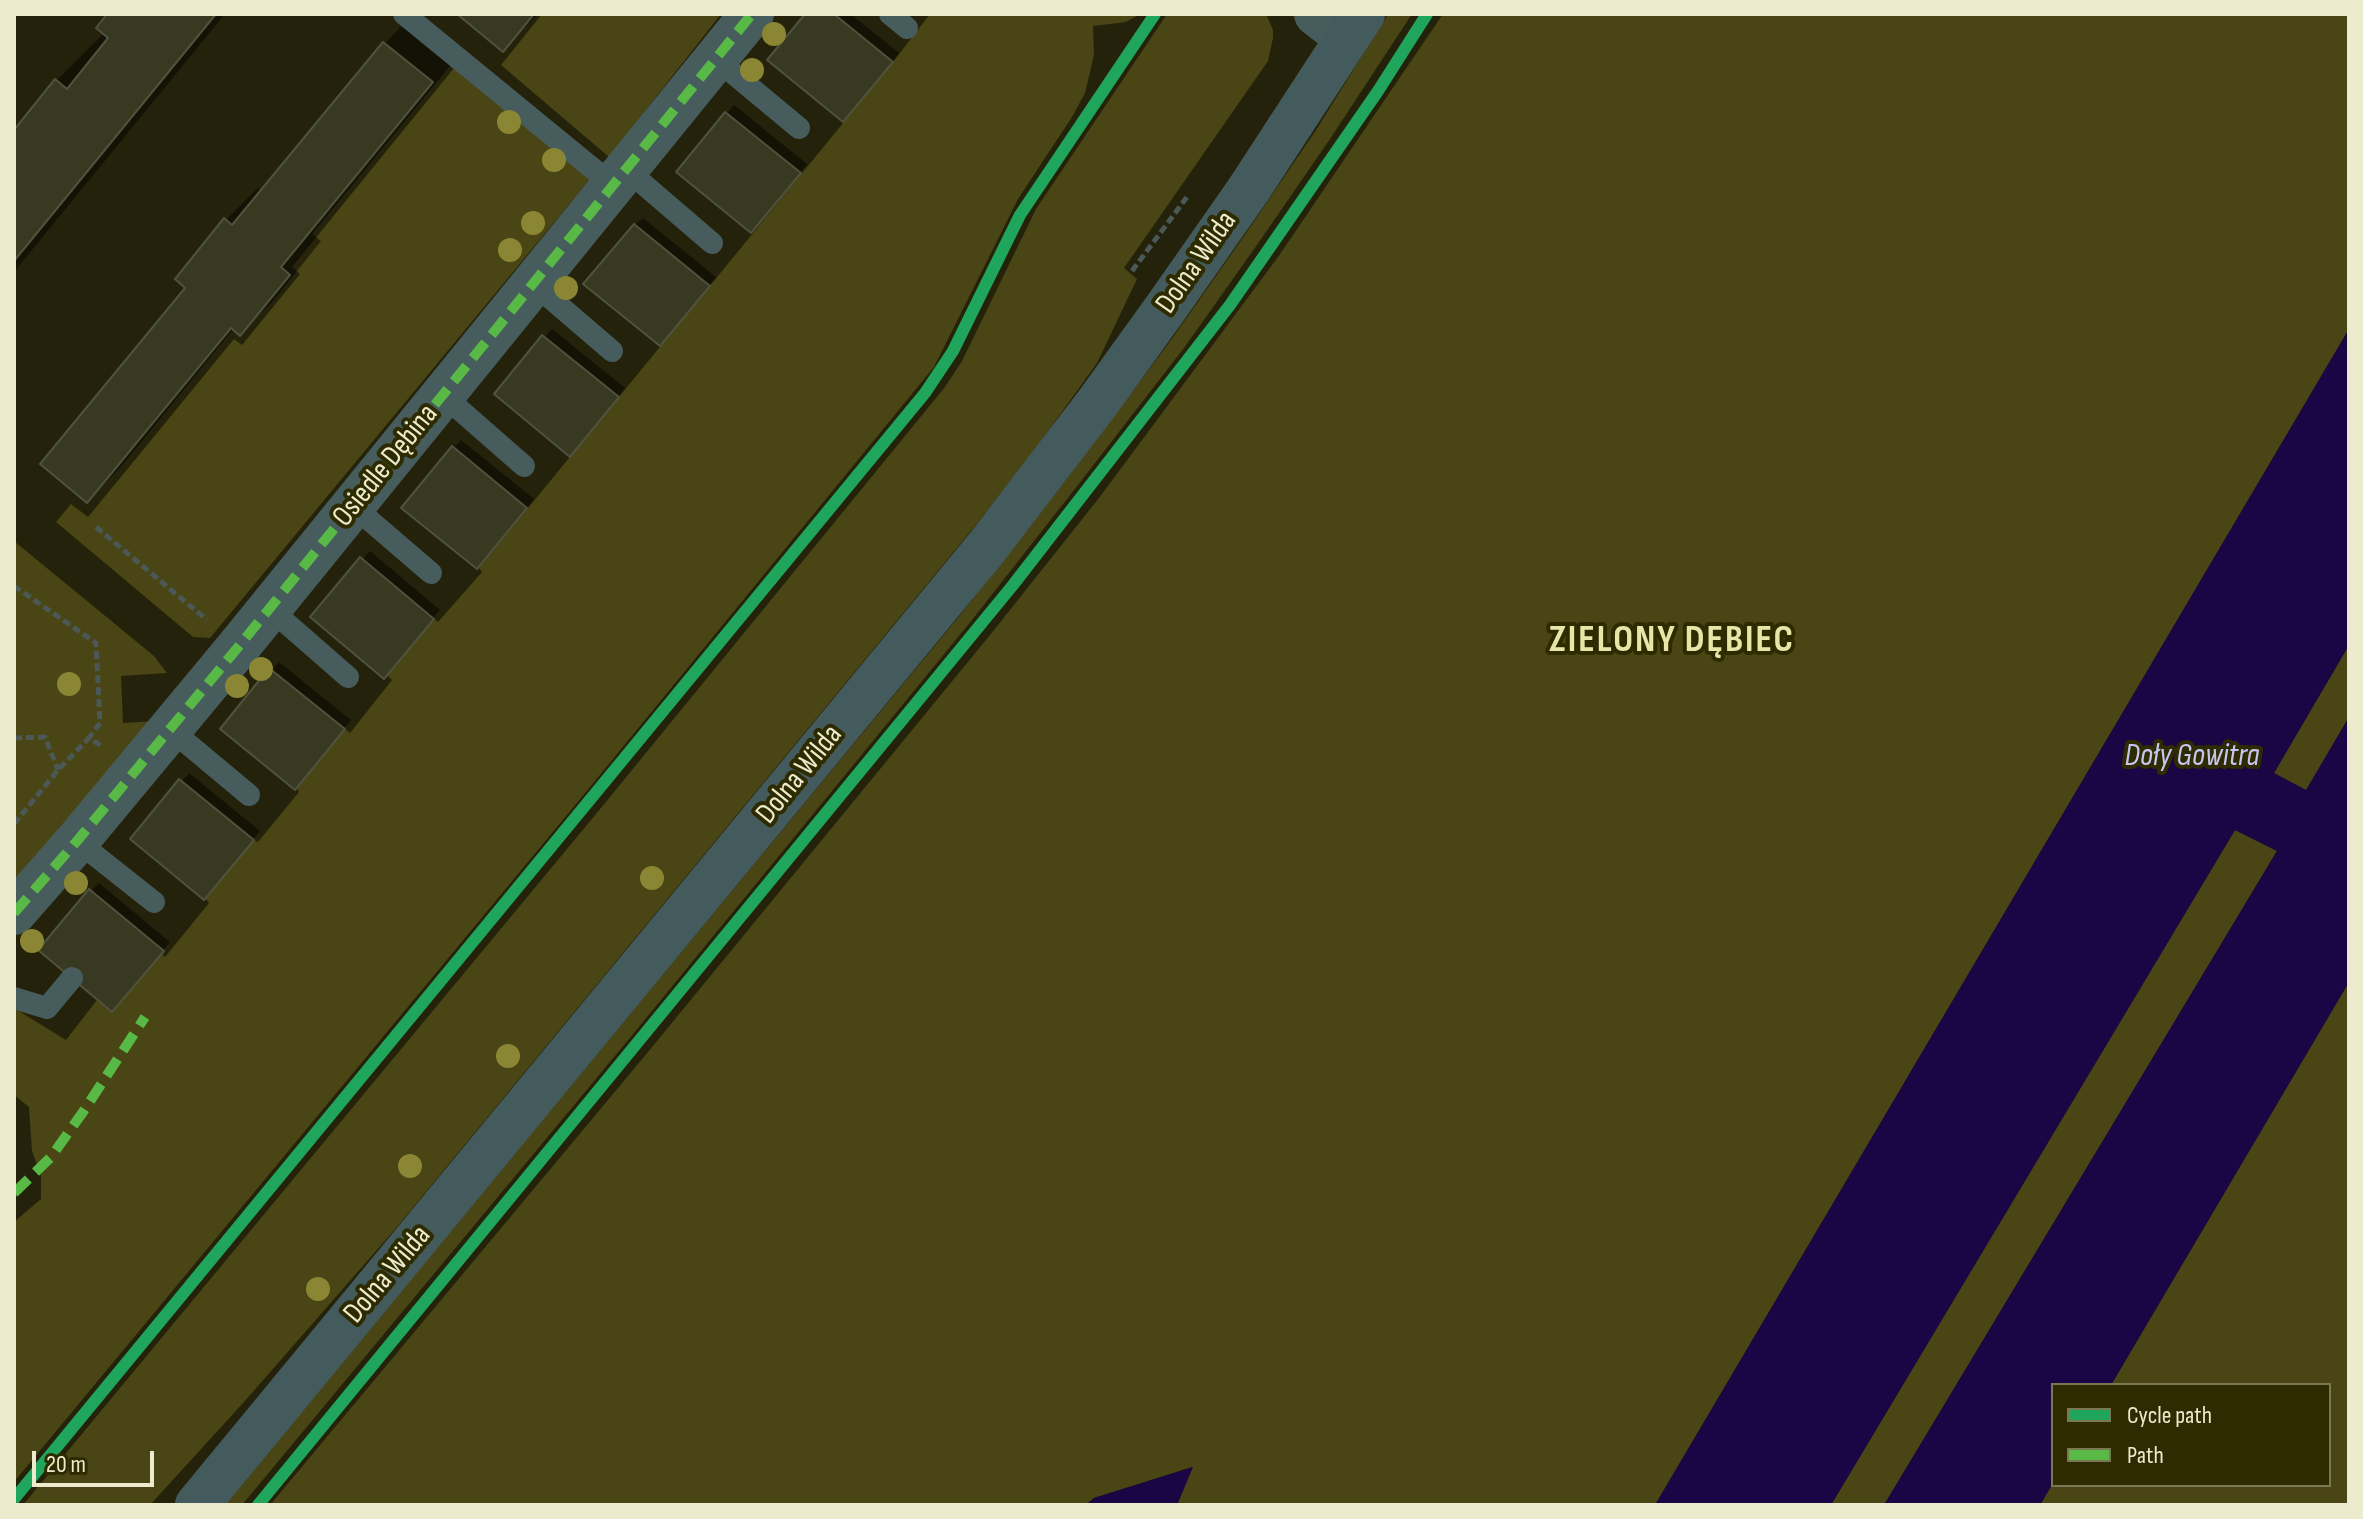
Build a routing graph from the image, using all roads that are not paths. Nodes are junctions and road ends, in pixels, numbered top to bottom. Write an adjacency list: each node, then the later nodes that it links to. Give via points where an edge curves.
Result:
1 (404, 14): 6 (lane)
2 (752, 14): 4 (street, Osiedle Dębina)
3 (1342, 22): 23 (main road, Dolna Wilda, via 1249,189 987,547)
4 (716, 59): 5 (lane); 6 (street, Osiedle Dębina)
5 (799, 128)
6 (620, 178): 7 (lane); 8 (street, Osiedle Dębina)
7 (712, 243)
8 (534, 284): 9 (lane); 10 (street, Osiedle Dębina)
9 (612, 351)
10 (443, 395): 11 (lane); 12 (street, Osiedle Dębina)
11 (524, 466)
12 (353, 506): 13 (lane); 14 (street, Osiedle Dębina)
13 (431, 573)
14 (269, 608): 15 (lane); 16 (street, Osiedle Dębina)
15 (348, 677)
16 (170, 729): 17 (lane); 18 (street, Osiedle Dębina)
17 (249, 795)
18 (77, 841): 19 (lane); 20 (street, Osiedle Dębina)
19 (154, 902)
20 (14, 913)
21 (72, 978): 22 (lane, via 47,1008)
22 (14, 998)
23 (197, 1505)

